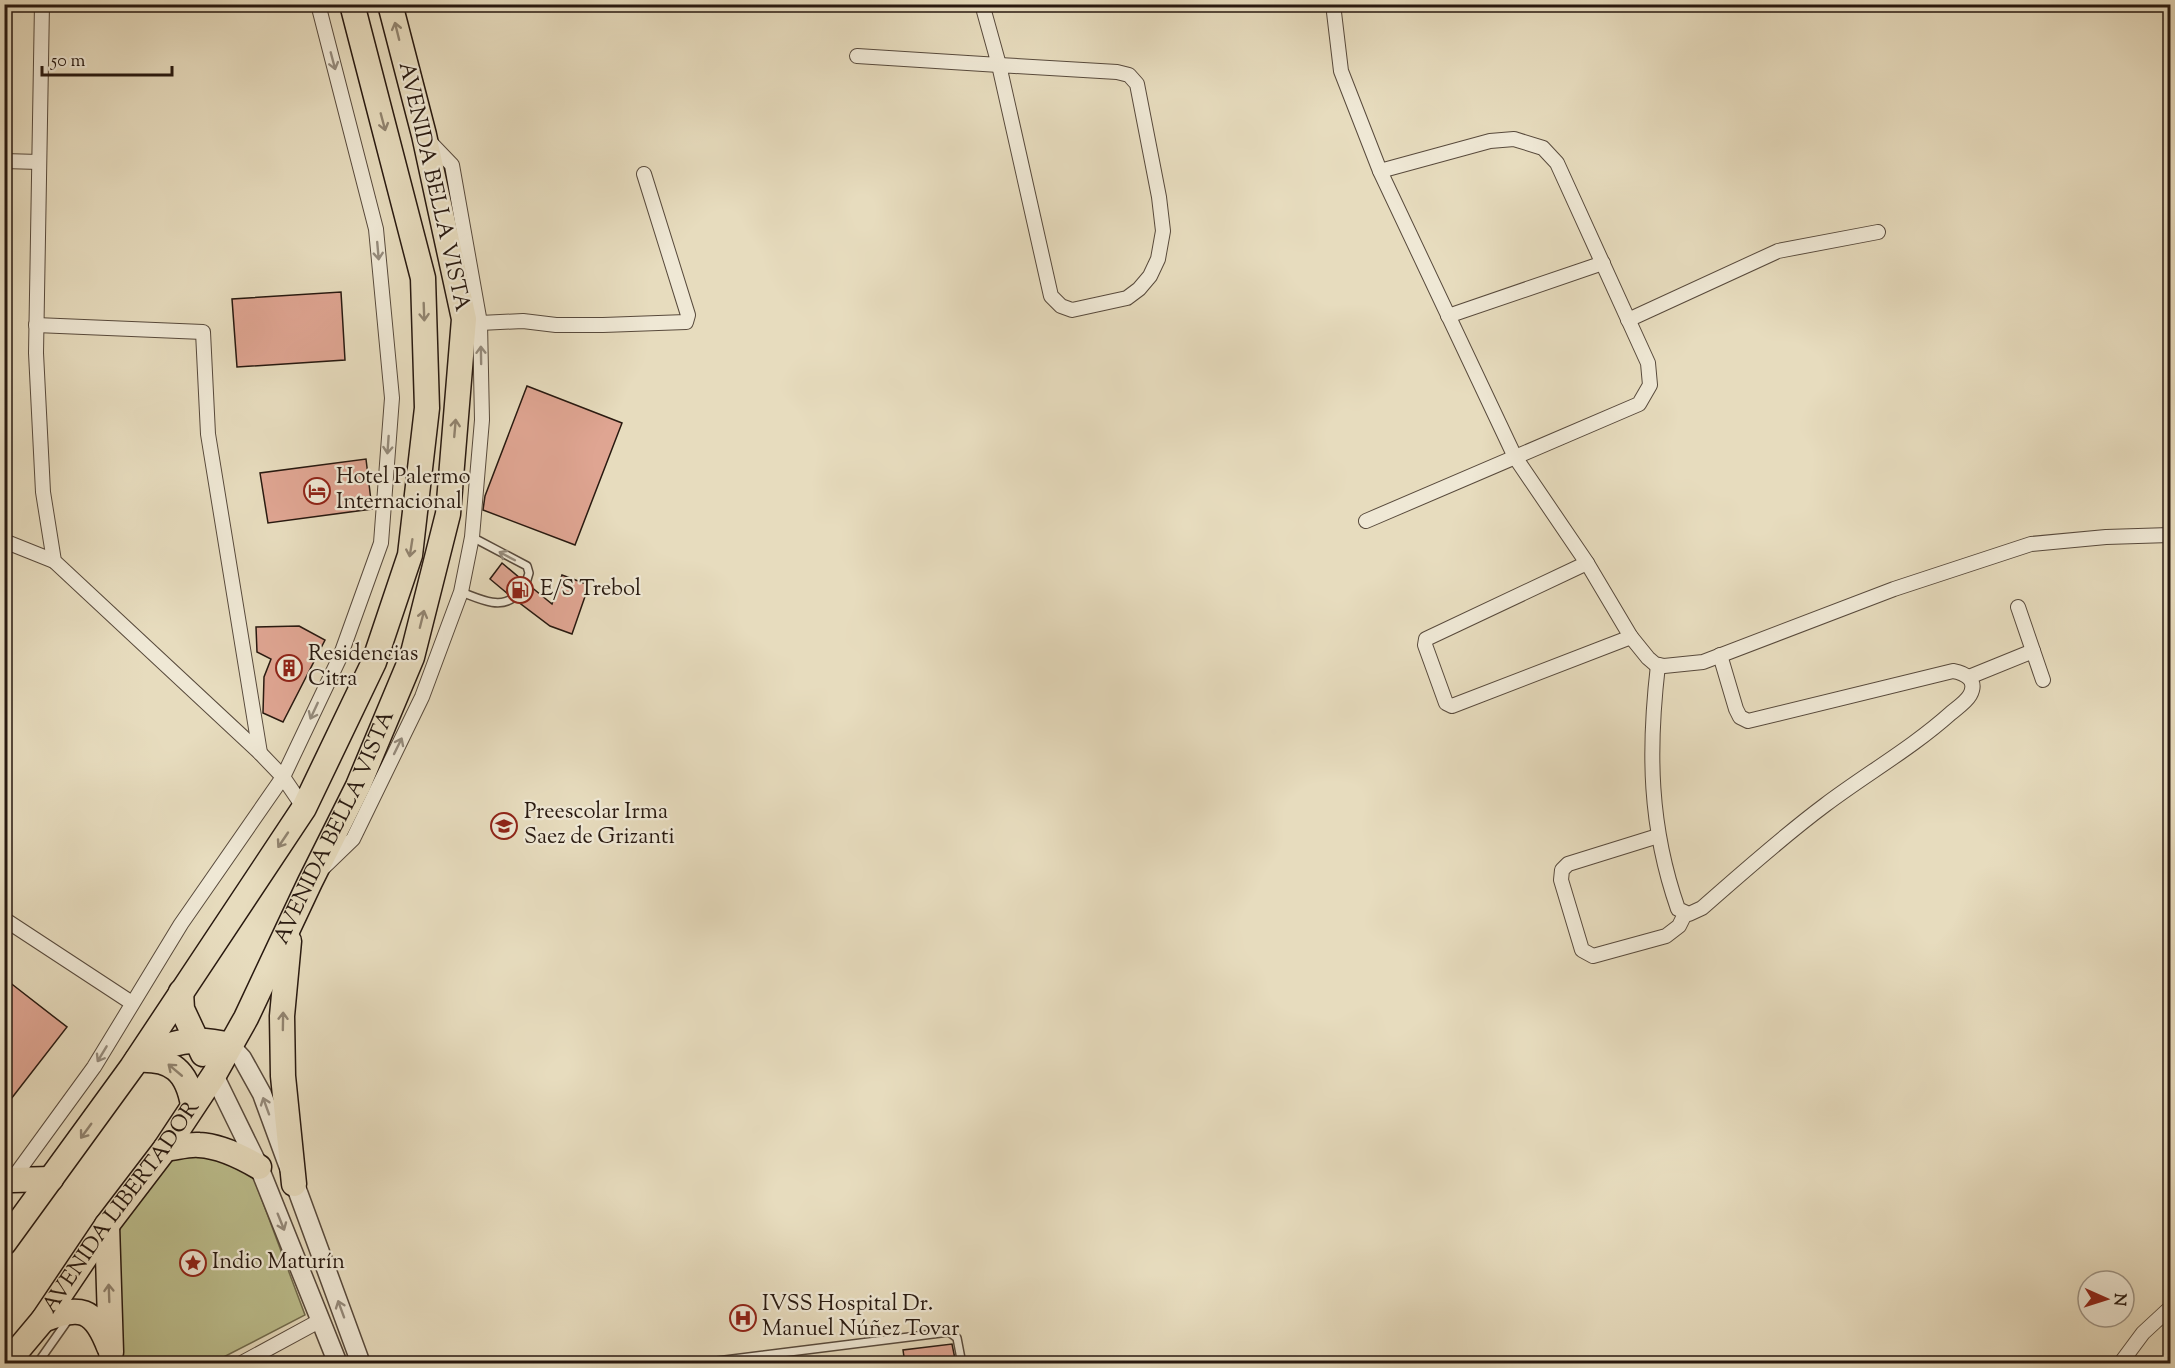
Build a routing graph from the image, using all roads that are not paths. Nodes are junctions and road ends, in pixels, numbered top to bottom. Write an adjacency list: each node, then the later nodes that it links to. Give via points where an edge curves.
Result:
1 (42, 4): 11 (street)
2 (318, 4): 38 (street, one-way to 38, via 376,229 392,398 381,543 339,657)
3 (352, 4): 39 (highway, AVENIDA BELLA VISTA, one-way to 39, via 423,278 428,408 410,555 374,662)
4 (390, 4): 9 (highway, AVENIDA BELLA VISTA, one-way to 4)
5 (982, 4): 8 (street)
6 (1333, 4): 12 (street, via 1341,71)
7 (857, 56): 8 (street)
8 (999, 65): 8 (street, via 1051,296 1072,310 1127,298 1150,276 1163,231 1137,84 1129,75 1117,72)
9 (423, 135): 18 (street, via 452,165); 41 (highway, AVENIDA BELLA VISTA, one-way to 9, via 358,786 412,657 448,514 464,318)
10 (4, 161): 11 (street)
11 (39, 162): 19 (street)
12 (1380, 171): 15 (street, via 1490,141 1514,139 1543,148 1557,163); 16 (street)
13 (644, 174): 18 (street, via 688,315 686,322 603,326 523,321)
14 (1878, 232): 17 (street, via 1778,250)
15 (1603, 263): 16 (street); 17 (street)
16 (1448, 316): 20 (street)
17 (1628, 320): 20 (street, via 1648,363 1650,385 1639,404)
18 (480, 323): 23 (street, one-way to 18, via 482,420)
19 (36, 325): 25 (street, via 43,492); 37 (street, via 203,332 211,454)
20 (1515, 457): 21 (street); 26 (street)
21 (1366, 521)
22 (2170, 535): 33 (street, via 2031,544 1894,589)
23 (472, 537): 27 (lane, one-way to 23, via 527,566); 28 (street)
24 (4, 541): 25 (street)
25 (54, 561): 37 (street)
26 (1587, 563): 31 (street); 31 (street, via 1426,639 1446,703 1452,706)
27 (526, 583)
28 (461, 592): 29 (lane, via 495,603); 41 (street, one-way to 28, via 353,839 422,697)
29 (513, 598)
30 (2018, 607): 32 (street)
31 (1631, 637): 34 (street)
32 (2033, 651): 35 (street); 36 (street)
33 (1720, 655): 34 (street, via 1677,666); 35 (street, via 1736,709 1748,721 1953,671)
34 (1658, 664): 40 (street, via 1652,738)
35 (1969, 677): 42 (street, via 1973,684 1969,697 1940,723 1777,843 1702,908)
36 (2043, 680)
37 (260, 753): 38 (street)
38 (283, 777): 39 (street); 46 (street)
39 (304, 808): 45 (highway, AVENIDA BELLA VISTA, one-way to 45)
40 (1658, 836): 42 (street, via 1677,909); 42 (street, via 1568,864 1562,870 1582,950 1593,956 1666,936 1679,926)
41 (310, 882): 44 (highway, AVENIDA BELLA VISTA)
42 (1685, 914)
43 (4, 919): 46 (street)
44 (291, 923): 47 (highway, AVENIDA BELLA VISTA); 56 (highway, one-way to 44, via 282,1016)
45 (181, 992): 47 (highway, via 192,1014 204,1025); 48 (highway, via 182,1009); 49 (highway, AVENIDA BELLA VISTA)
46 (132, 1004): 55 (street, one-way to 55, via 94,1067)
47 (236, 1036): 48 (highway); 50 (highway, AVENIDA LIBERTADOR); 56 (street, one-way to 47, via 262,1094 242,1058)
48 (196, 1041): 49 (highway, via 161,1046); 50 (highway)
49 (137, 1060): 51 (highway, one-way to 49, via 190,1087 175,1068 159,1060); 54 (highway, one-way to 54)
50 (214, 1075): 51 (highway, AVENIDA LIBERTADOR); 53 (street)
51 (193, 1106): 52 (highway, AVENIDA LIBERTADOR)
52 (165, 1149): 53 (highway, via 199,1145 228,1152); 57 (highway, AVENIDA LIBERTADOR)
53 (259, 1167): 62 (street, one-way to 62)
54 (51, 1179): 55 (highway); 58 (highway)
55 (8, 1184)
56 (294, 1184): 68 (street, one-way to 56)
57 (107, 1225): 61 (highway, AVENIDA LIBERTADOR); 63 (highway, one-way to 57)
58 (4, 1243)
59 (2170, 1308): 71 (street, via 2143,1333)
60 (75, 1311): 61 (highway); 63 (highway, via 96,1320); 65 (lane)
61 (43, 1320): 64 (highway, AVENIDA LIBERTADOR)
62 (321, 1320): 66 (street); 67 (street)
63 (112, 1358)
64 (6, 1364)
65 (37, 1364)
66 (240, 1364)
67 (338, 1364)
68 (361, 1364)
69 (693, 1364): 70 (lane, via 949,1332 957,1338)
70 (962, 1364)
71 (2120, 1364)

